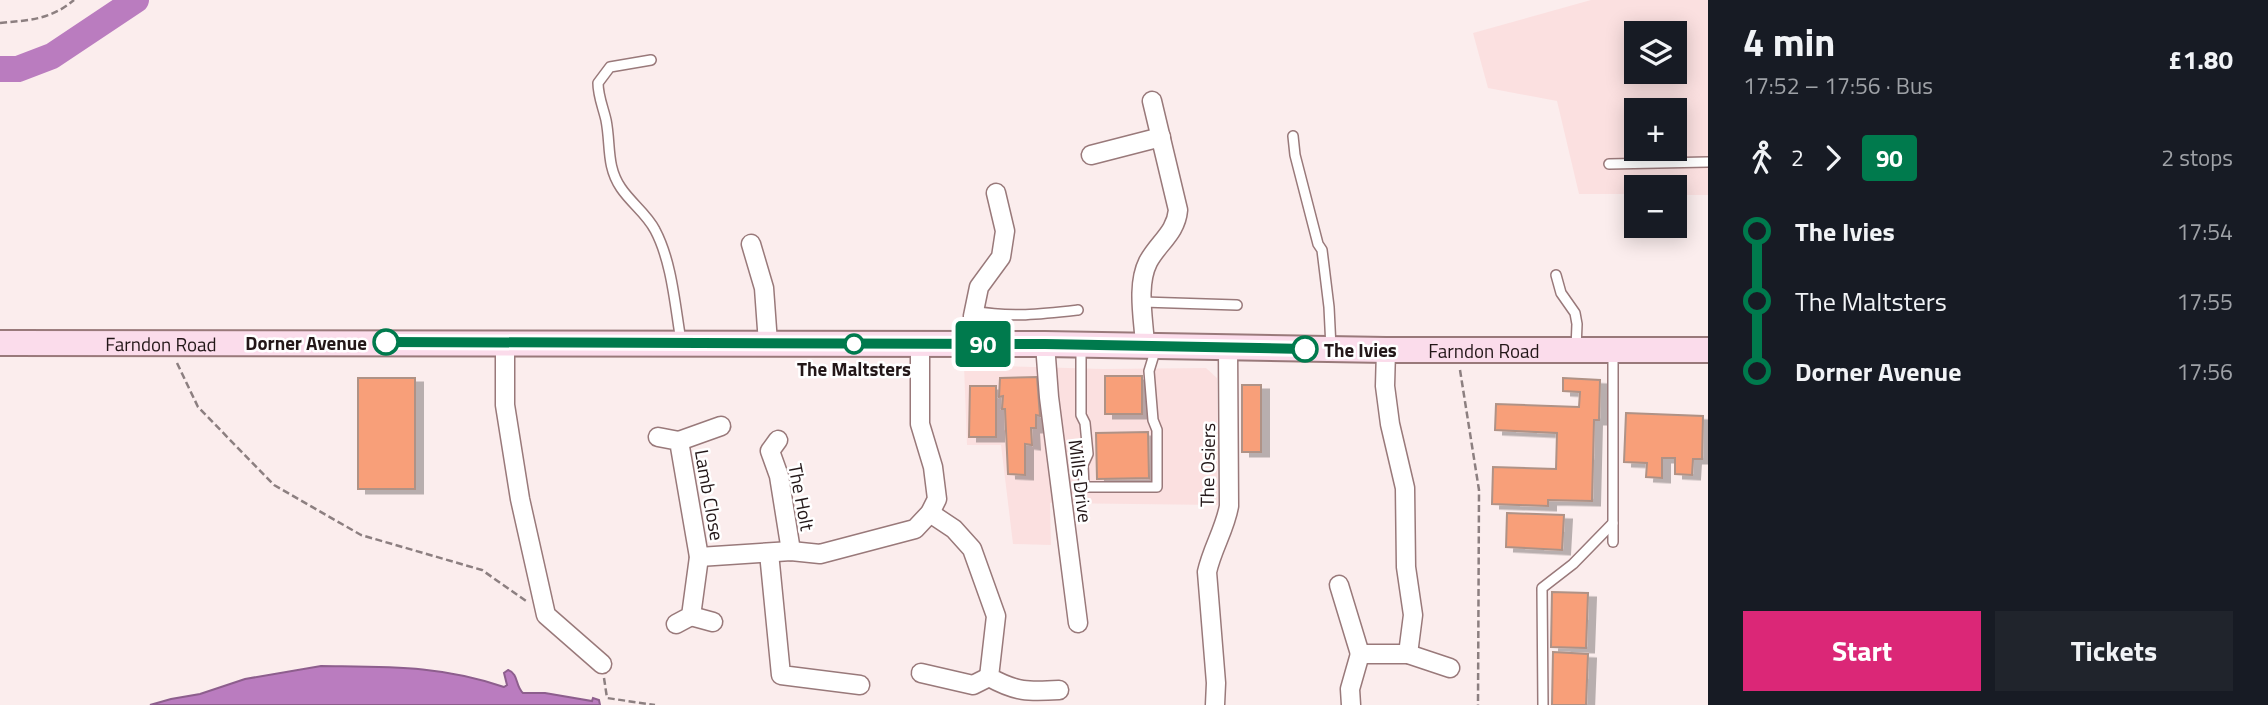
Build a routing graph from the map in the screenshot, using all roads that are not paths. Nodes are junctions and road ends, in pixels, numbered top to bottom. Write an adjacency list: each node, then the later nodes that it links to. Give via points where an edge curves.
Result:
1 (651, 60): 17 (lane, via 610,67 598,83 598,96 606,120 612,173 656,230 669,271)
2 (1152, 101): 4 (street)
3 (1293, 136): 25 (lane, via 1322,250)
4 (1161, 137): 5 (street); 11 (street, via 1177,222 1147,263)
5 (1091, 155)
6 (1708, 162): 7 (lane)
7 (1609, 164)
8 (996, 193): 14 (street, via 1005,230 1001,257 979,287)
9 (751, 244): 18 (street, via 764,289)
10 (1556, 275): 27 (lane, via 1561,293 1575,313)
11 (1143, 302): 12 (lane); 23 (street)
12 (1237, 305)
13 (1078, 310): 14 (lane, via 1018,315)
14 (974, 311): 20 (street)
15 (505, 342): 16 (main road, Farndon Road); 17 (main road, Farndon Road); 45 (street, via 505,405 546,615)
16 (0, 343)
17 (681, 343): 18 (main road, Farndon Road)
18 (768, 343): 19 (main road, Farndon Road)
19 (920, 344): 20 (main road, Farndon Road); 34 (street, via 920,424 937,499)
20 (974, 344): 21 (main road, Farndon Road)
21 (1045, 344): 22 (main road, Farndon Road); 42 (street, Mills Drive)
22 (1081, 345): 23 (main road, Farndon Road); 23 (lane, via 1081,415 1088,454 1083,465 1084,487 1157,487)
23 (1151, 346): 24 (main road, Farndon Road)
24 (1228, 348): 25 (main road, Farndon Road); 51 (street, The Osiers, via 1230,506 1207,572)
25 (1331, 349): 26 (main road, Farndon Road)
26 (1386, 350): 27 (main road, Farndon Road); 44 (street, via 1390,424 1405,488 1406,567 1413,615)
27 (1576, 351): 28 (main road, Farndon Road)
28 (1613, 351): 29 (main road, Farndon Road); 35 (lane)
29 (1708, 351)
30 (721, 426): 32 (street, Lamb Close)
31 (658, 437): 32 (street, Lamb Close)
32 (679, 441): 39 (street, Lamb Close)
33 (769, 449): 37 (street, The Holt, via 779,476)
34 (930, 513): 37 (street, via 915,529 820,554); 48 (street, via 972,549 996,616)
35 (1613, 523): 36 (lane); 53 (lane, via 1542,588)
36 (1613, 542)
37 (791, 551): 38 (street)
38 (769, 553): 39 (street, Lamb Close); 49 (street, via 781,675)
39 (699, 557): 41 (street, Lamb Close, via 684,620)
40 (1339, 585): 43 (street)
41 (713, 622)
42 (1078, 623)
43 (1360, 654): 44 (street); 52 (street)
44 (1408, 654): 46 (street)
45 (602, 664)
46 (1450, 668)
47 (921, 673): 48 (street, via 973,685)
48 (989, 677): 50 (street, via 1009,689)
49 (860, 685)
50 (1059, 690)
51 (1215, 705)
52 (1350, 705)
53 (1543, 705)

